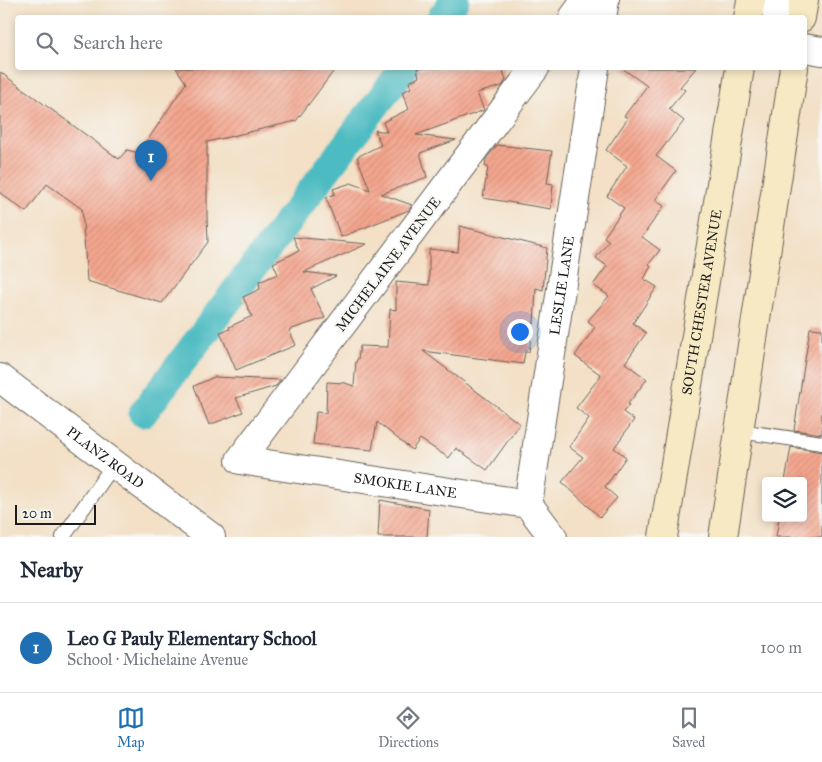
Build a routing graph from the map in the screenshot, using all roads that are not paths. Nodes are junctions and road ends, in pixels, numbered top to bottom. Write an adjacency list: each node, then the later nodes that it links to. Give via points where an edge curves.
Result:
1 (586, 0): 6 (street)
2 (605, 0): 7 (street)
3 (751, 0): 8 (main road)
4 (777, 0): 9 (street)
5 (804, 0): 10 (main road)
6 (575, 15)
7 (602, 15)
8 (748, 15)
9 (778, 15)
10 (802, 15)
11 (807, 48): 12 (street)
12 (822, 51)
13 (533, 70): 20 (street, MICHELAINE AVENUE)
14 (595, 70): 22 (street, LESLIE LANE)
15 (740, 70): 26 (main road, SOUTH CHESTER AVENUE)
16 (794, 70): 18 (main road)
17 (0, 378): 21 (street, PLANZ ROAD)
18 (739, 431): 19 (lane); 27 (main road)
19 (822, 443)
20 (240, 460): 22 (street, SMOKIE LANE)
21 (114, 464): 23 (lane); 24 (street, PLANZ ROAD)
22 (528, 504): 25 (street)
23 (63, 537)
24 (211, 537)
25 (553, 537)
26 (663, 537)
27 (722, 537)

